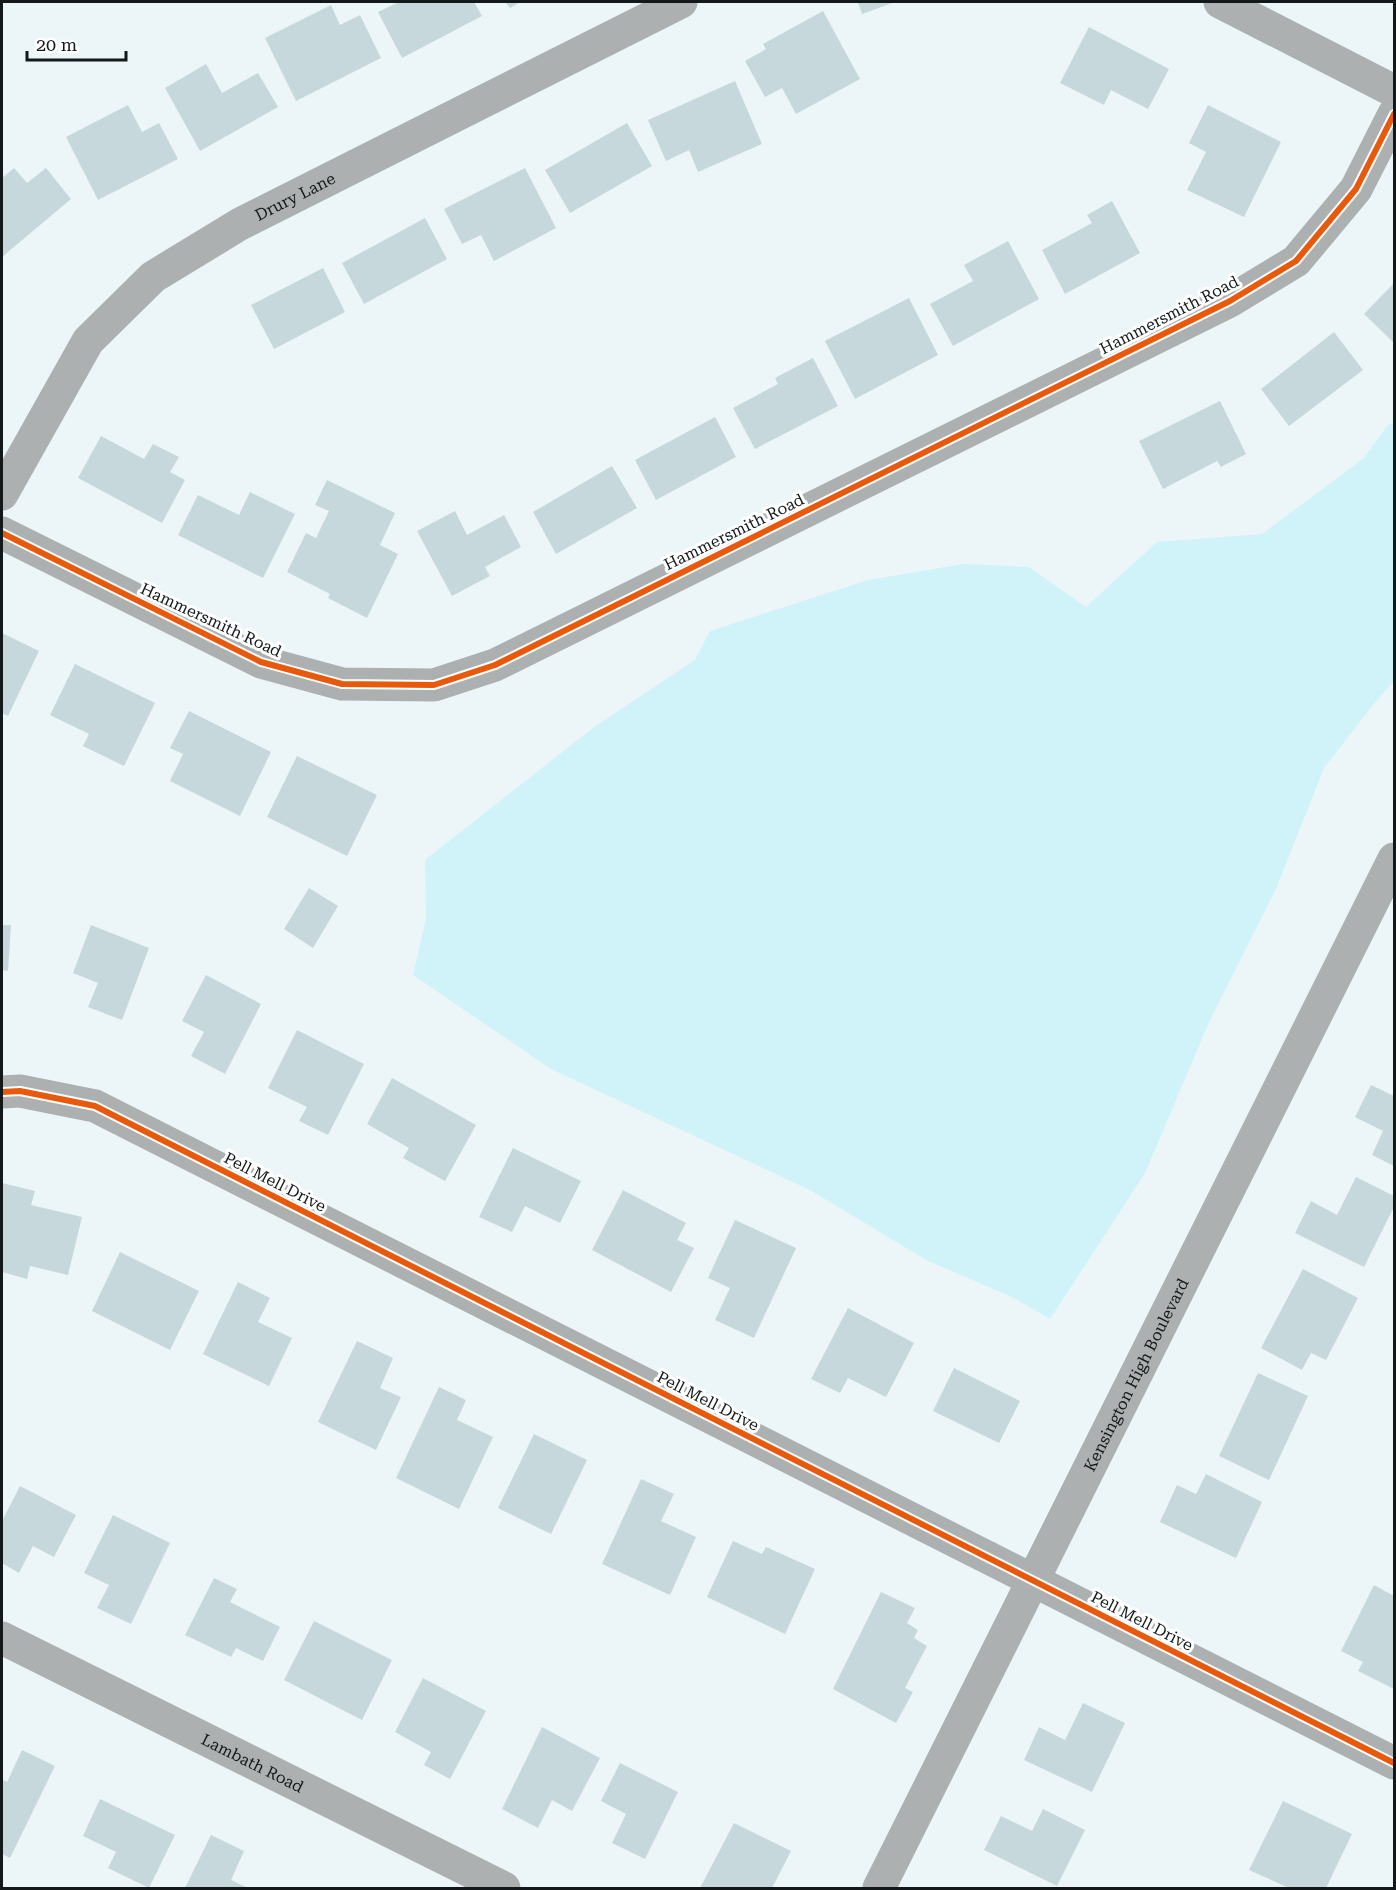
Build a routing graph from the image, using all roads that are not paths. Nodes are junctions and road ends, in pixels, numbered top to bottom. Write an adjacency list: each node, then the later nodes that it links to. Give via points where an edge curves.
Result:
1 (681, 2): 5 (street, Drury Lane, via 240,224 153,277 88,341)
2 (1220, 2): 3 (street)
3 (1395, 91)
4 (1395, 114): 6 (street, Hammersmith Road, via 1356,189 1296,261 1239,296 495,665 434,685 342,684 261,662)
5 (2, 494)
6 (2, 533)
7 (1395, 859): 9 (street, Kensington High Boulevard)
8 (2, 1092): 9 (street, Pell Mell Drive, via 20,1091 95,1106)
9 (1033, 1581): 11 (street, Pell Mell Drive); 13 (street, Kensington High Boulevard)
10 (2, 1638): 12 (street, Lambath Road)
11 (1395, 1763)
12 (504, 1888)
13 (879, 1888)

